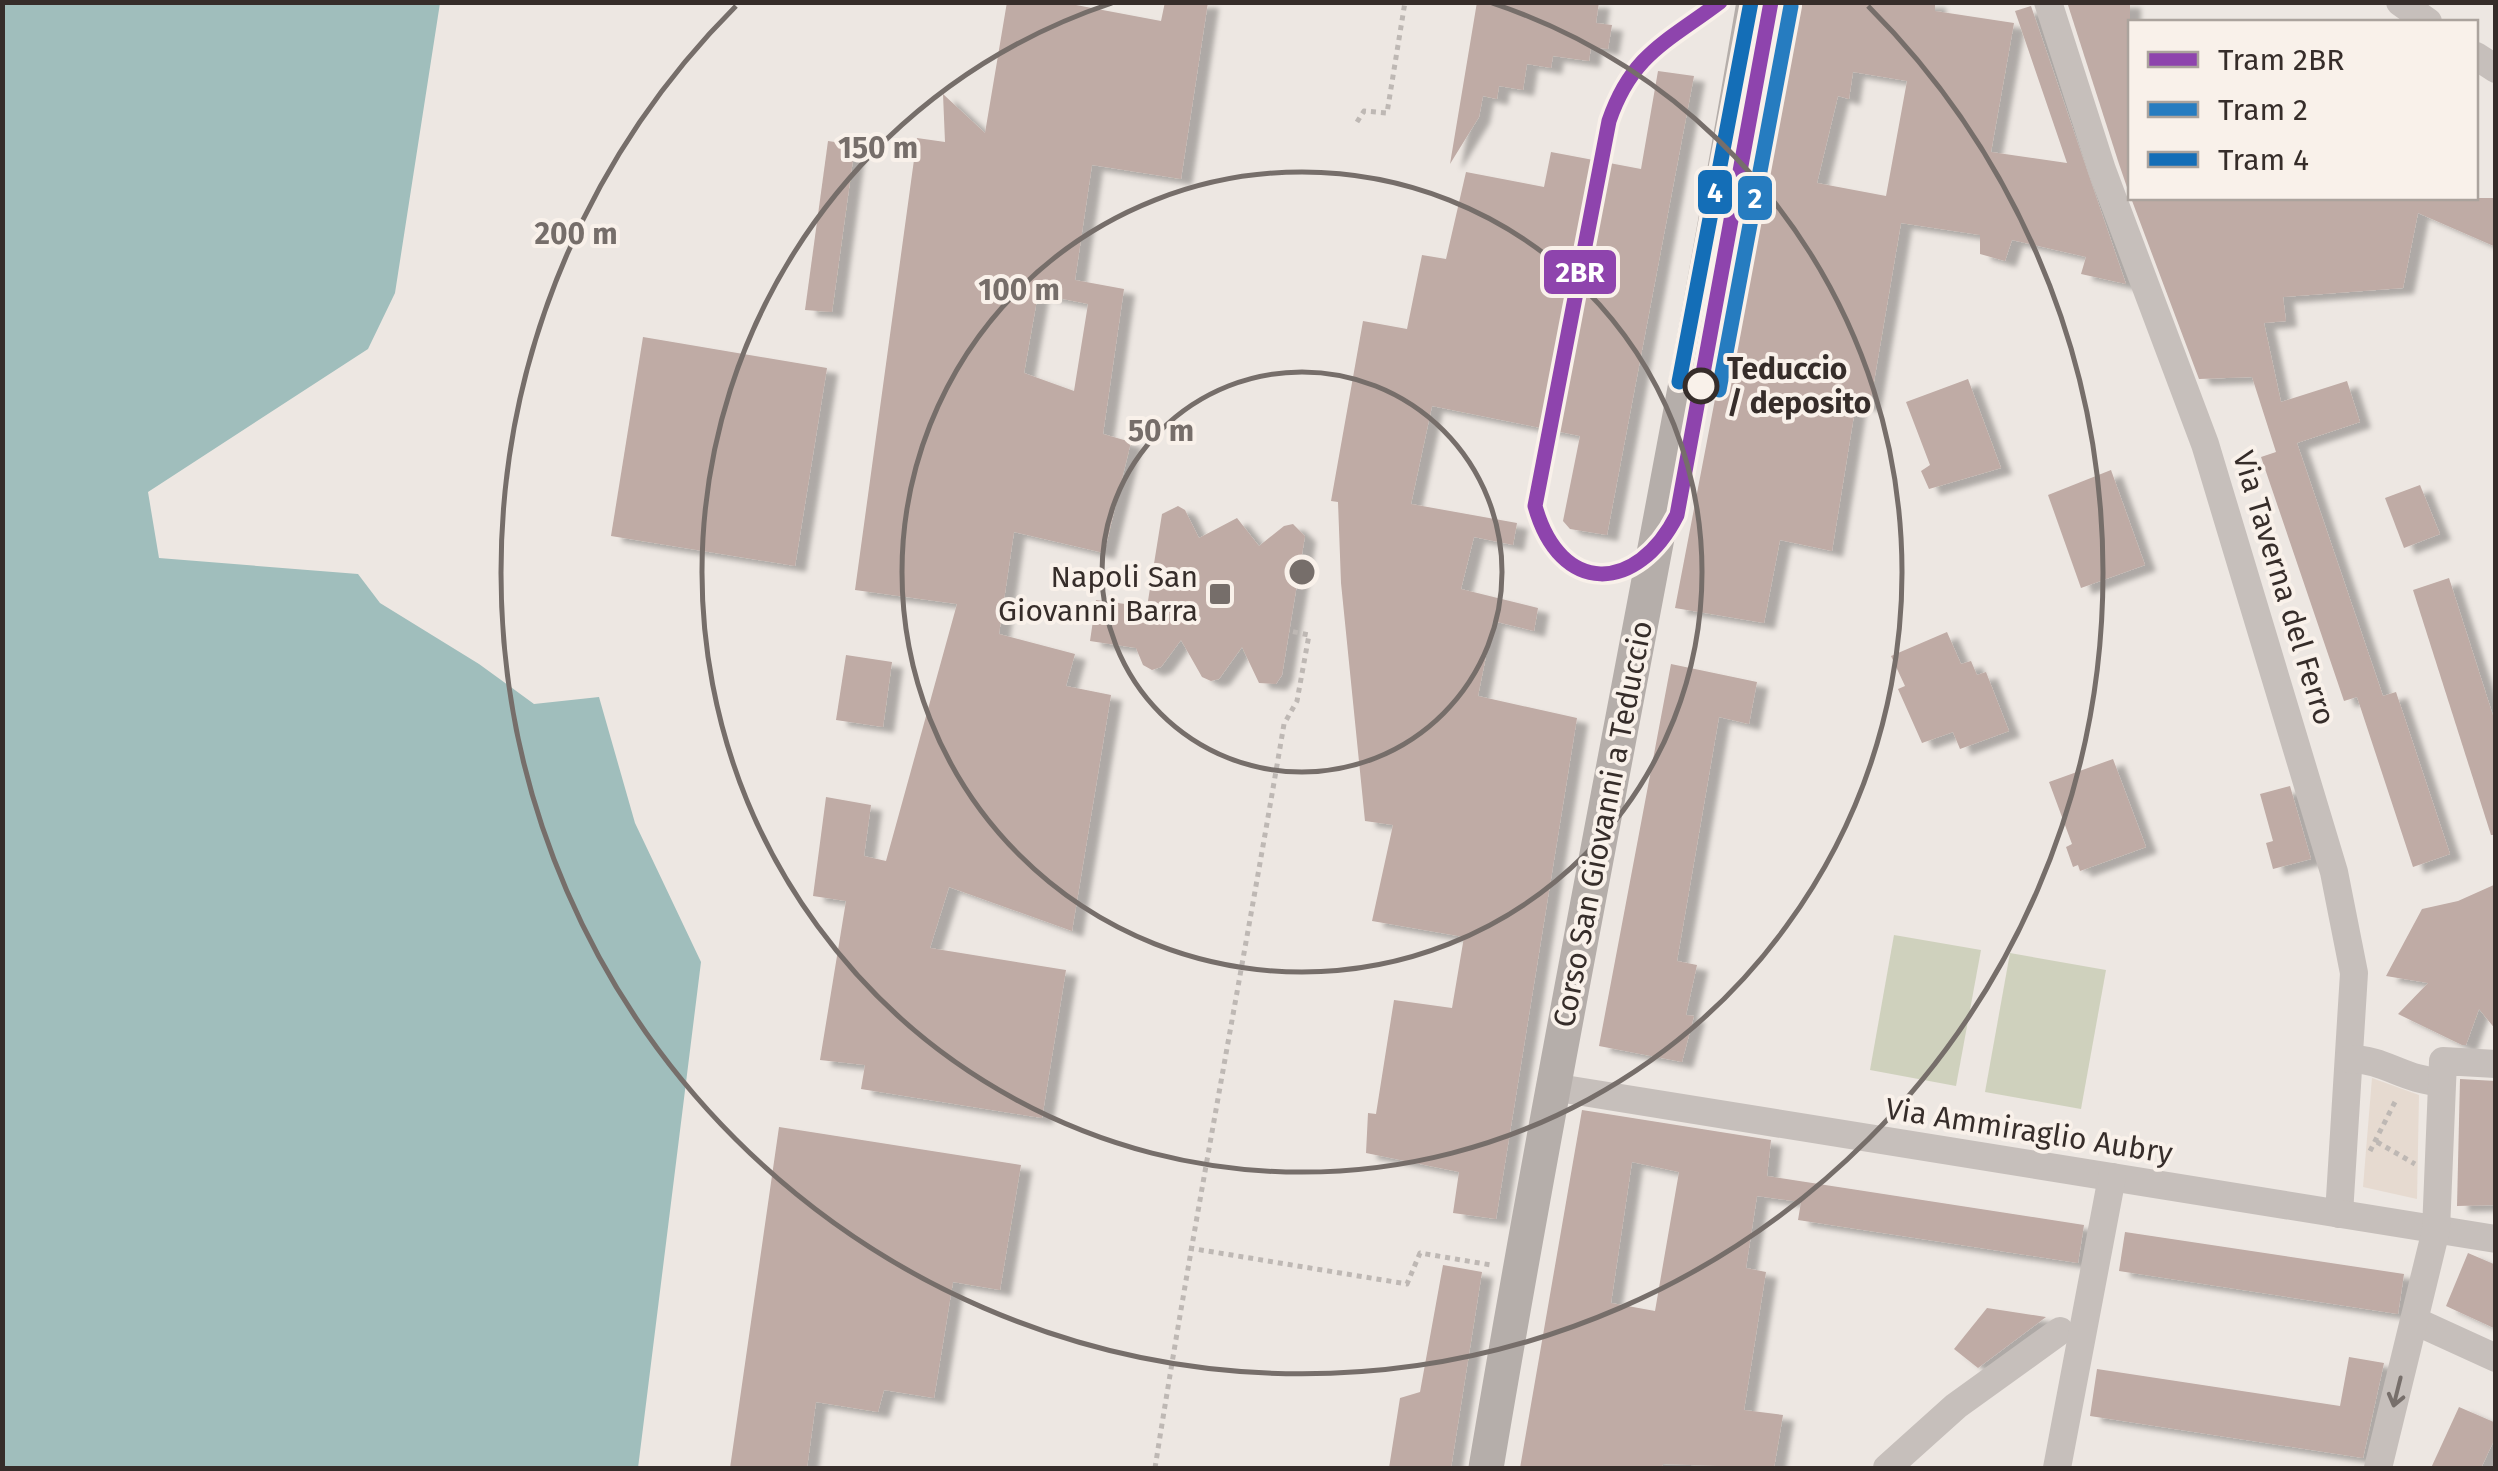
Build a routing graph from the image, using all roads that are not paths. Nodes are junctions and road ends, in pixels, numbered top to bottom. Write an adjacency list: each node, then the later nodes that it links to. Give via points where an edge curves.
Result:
1 (1754, 2): 8 (main road, Corso San Giovanni a Teduccio)
2 (2048, 2): 5 (street, Via Taverna del Ferro, via 2102,170 2205,444 2315,798 2354,973)
3 (2400, 2): 4 (street)
4 (2425, 20)
5 (2350, 1059): 7 (street, via 2373,1059 2408,1078); 10 (street, Via Taverna del Ferro)
6 (2496, 1064): 7 (street, via 2443,1061)
7 (2442, 1082): 11 (street)
8 (1552, 1087): 9 (street, Via Ammiraglio Aubry); 16 (main road, Corso San Giovanni a Teduccio)
9 (2112, 1177): 10 (street, Via Ammiraglio Aubry); 18 (street)
10 (2339, 1214): 11 (street, Via Ammiraglio Aubry)
11 (2436, 1230): 12 (street, Via Ammiraglio Aubry); 13 (street)
12 (2496, 1240)
13 (2415, 1321): 15 (street); 19 (street, one-way to 19)
14 (2060, 1331): 17 (street, via 1956,1406)
15 (2496, 1358)
16 (1486, 1468)
17 (1887, 1468)
18 (2057, 1468)
19 (2378, 1468)

